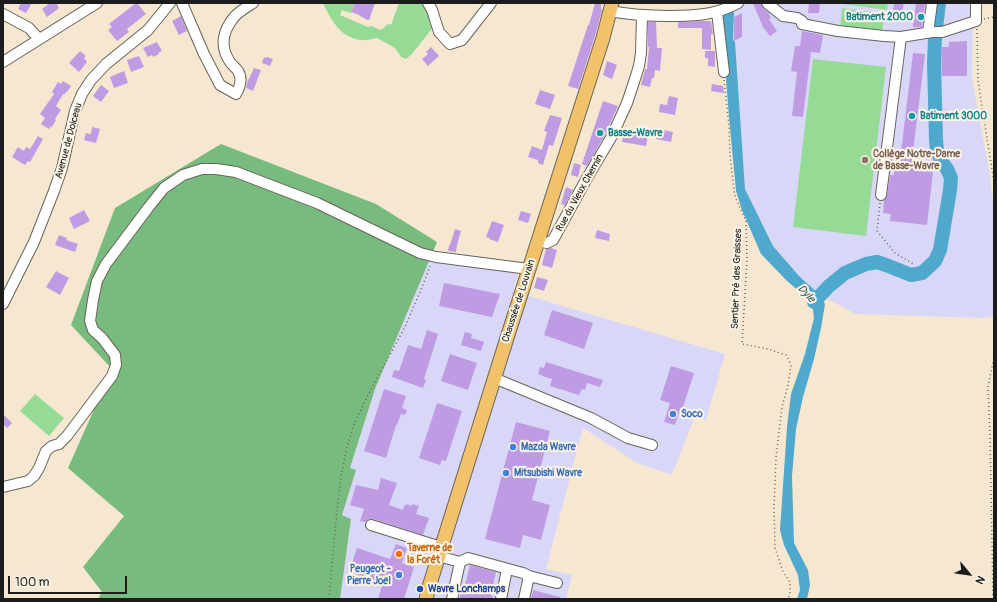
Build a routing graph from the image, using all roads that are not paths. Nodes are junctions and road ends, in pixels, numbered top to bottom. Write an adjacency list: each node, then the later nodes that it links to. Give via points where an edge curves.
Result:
1 (97, 3): 11 (street)
2 (170, 3): 24 (street, Avenue de Doiceau, via 148,30 106,64 82,94 75,111 54,191 34,242)
3 (182, 3): 4 (street, via 220,85 236,94 241,78 225,53 224,34 236,15)
4 (253, 3)
5 (428, 3): 6 (street, via 439,32 450,44 462,40)
6 (491, 3)
7 (767, 3): 17 (street, via 783,16 797,18 802,24)
8 (932, 3): 16 (street)
9 (976, 3): 16 (street, via 976,21 942,32)
10 (737, 4): 13 (street)
11 (82, 7): 18 (street)
12 (611, 7): 15 (street); 22 (main road, Chaussée de Louvain)
13 (719, 9): 15 (street, via 704,15); 20 (street)
14 (3, 14): 18 (street, via 29,28)
15 (642, 16): 22 (street, Rue du Vieux Chemin, via 639,66 627,103 612,136 553,240 547,243)
16 (933, 32): 17 (street)
17 (901, 37): 21 (street)
18 (39, 39): 19 (street)
19 (3, 62)
20 (724, 72)
21 (880, 195)
22 (538, 241): 23 (main road, Chaussée de Louvain)
23 (529, 269): 25 (main road, Chaussée de Louvain); 27 (street, via 420,253 317,203 236,172 202,169 183,175 164,188 106,264 97,281 90,320 93,330 115,355 116,365 112,376 67,436 46,451 34,476 28,481)
24 (3, 304)
25 (494, 378): 26 (street, via 591,418 628,438); 29 (main road, Chaussée de Louvain)
26 (652, 445)
27 (3, 487)
28 (371, 525): 29 (street)
29 (440, 551): 30 (street); 34 (main road, Chaussée de Louvain)
30 (460, 562): 31 (street, via 468,558); 35 (street)
31 (507, 569): 32 (street); 36 (street)
32 (529, 576): 33 (street); 37 (street)
33 (557, 583)
34 (426, 599)
35 (452, 599)
36 (501, 599)
37 (524, 599)

